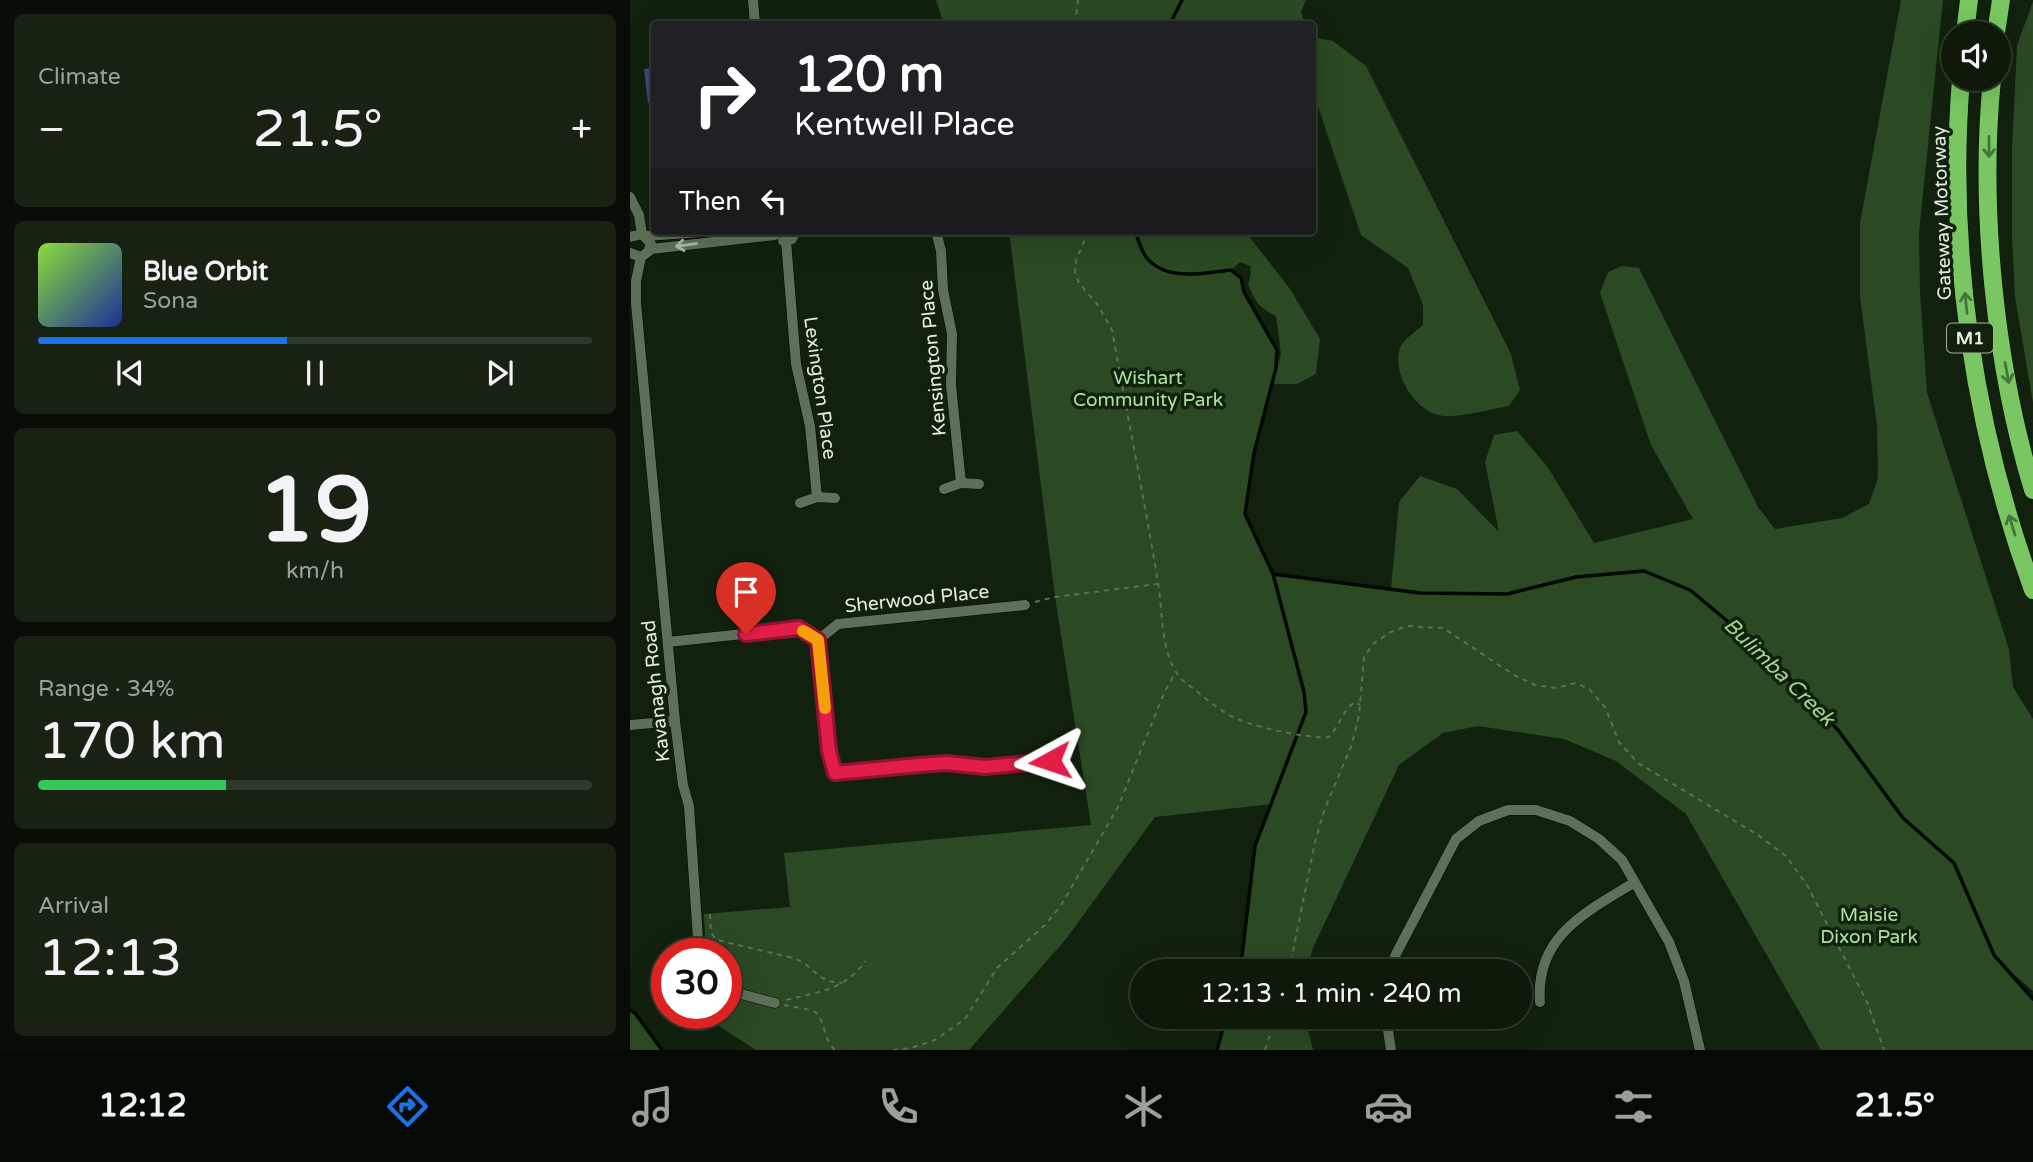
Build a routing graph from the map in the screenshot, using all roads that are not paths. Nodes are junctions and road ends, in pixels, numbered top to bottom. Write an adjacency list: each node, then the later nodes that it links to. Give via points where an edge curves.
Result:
1 (753, 0): 4 (street)
2 (1969, 0): 5 (highway)
3 (2001, 0): 6 (highway)
4 (755, 21)
5 (1966, 21)
6 (1998, 21)
7 (1961, 91): 28 (highway, Gateway Motorway / M1, one-way to 7, via 1993,460 1970,340 1958,198)
8 (1992, 91): 24 (highway, M1, one-way to 24, via 1989,205 1996,300 2004,360)
9 (631, 200): 10 (street, Kavanagh Road); 11 (street, Kavanagh Road)
10 (630, 215)
11 (644, 235): 12 (street); 17 (street); 20 (street, Kavanagh Road, via 651,244)
12 (651, 235)
13 (759, 235): 20 (street, one-way to 20, via 651,249)
14 (775, 235): 18 (street)
15 (794, 235): 18 (street)
16 (937, 235): 21 (street, Kensington Place, via 952,334 951,385)
17 (630, 237)
18 (786, 241): 25 (street, Lexington Place, via 796,364 810,426)
19 (630, 253): 20 (street)
20 (645, 255): 31 (street, Kavanagh Road, via 636,281 636,303)
21 (961, 483): 22 (street); 23 (street)
22 (979, 484)
23 (944, 489)
24 (2033, 490)
25 (817, 497): 26 (street); 27 (street)
26 (835, 498)
27 (800, 503)
28 (2033, 590)
29 (1025, 605): 30 (street, Sherwood Place, via 838,624)
30 (818, 640): 31 (street, via 799,628); 34 (street, via 835,773 946,763 985,767)
31 (668, 642): 32 (street, Kavanagh Road)
32 (675, 721): 33 (street); 36 (street, Kavanagh Road, via 688,806)
33 (630, 725)
34 (1050, 761)
35 (1635, 882): 37 (street, via 1622,860 1570,821 1536,810 1508,810 1479,821 1456,839); 39 (street, via 1581,916 1559,936 1545,961); 43 (street, via 1670,943)
36 (698, 938)
37 (1394, 959)
38 (742, 994): 40 (street)
39 (1540, 1002)
40 (775, 1003)
41 (1388, 1029): 42 (street)
42 (1391, 1050)
43 (1700, 1050)

